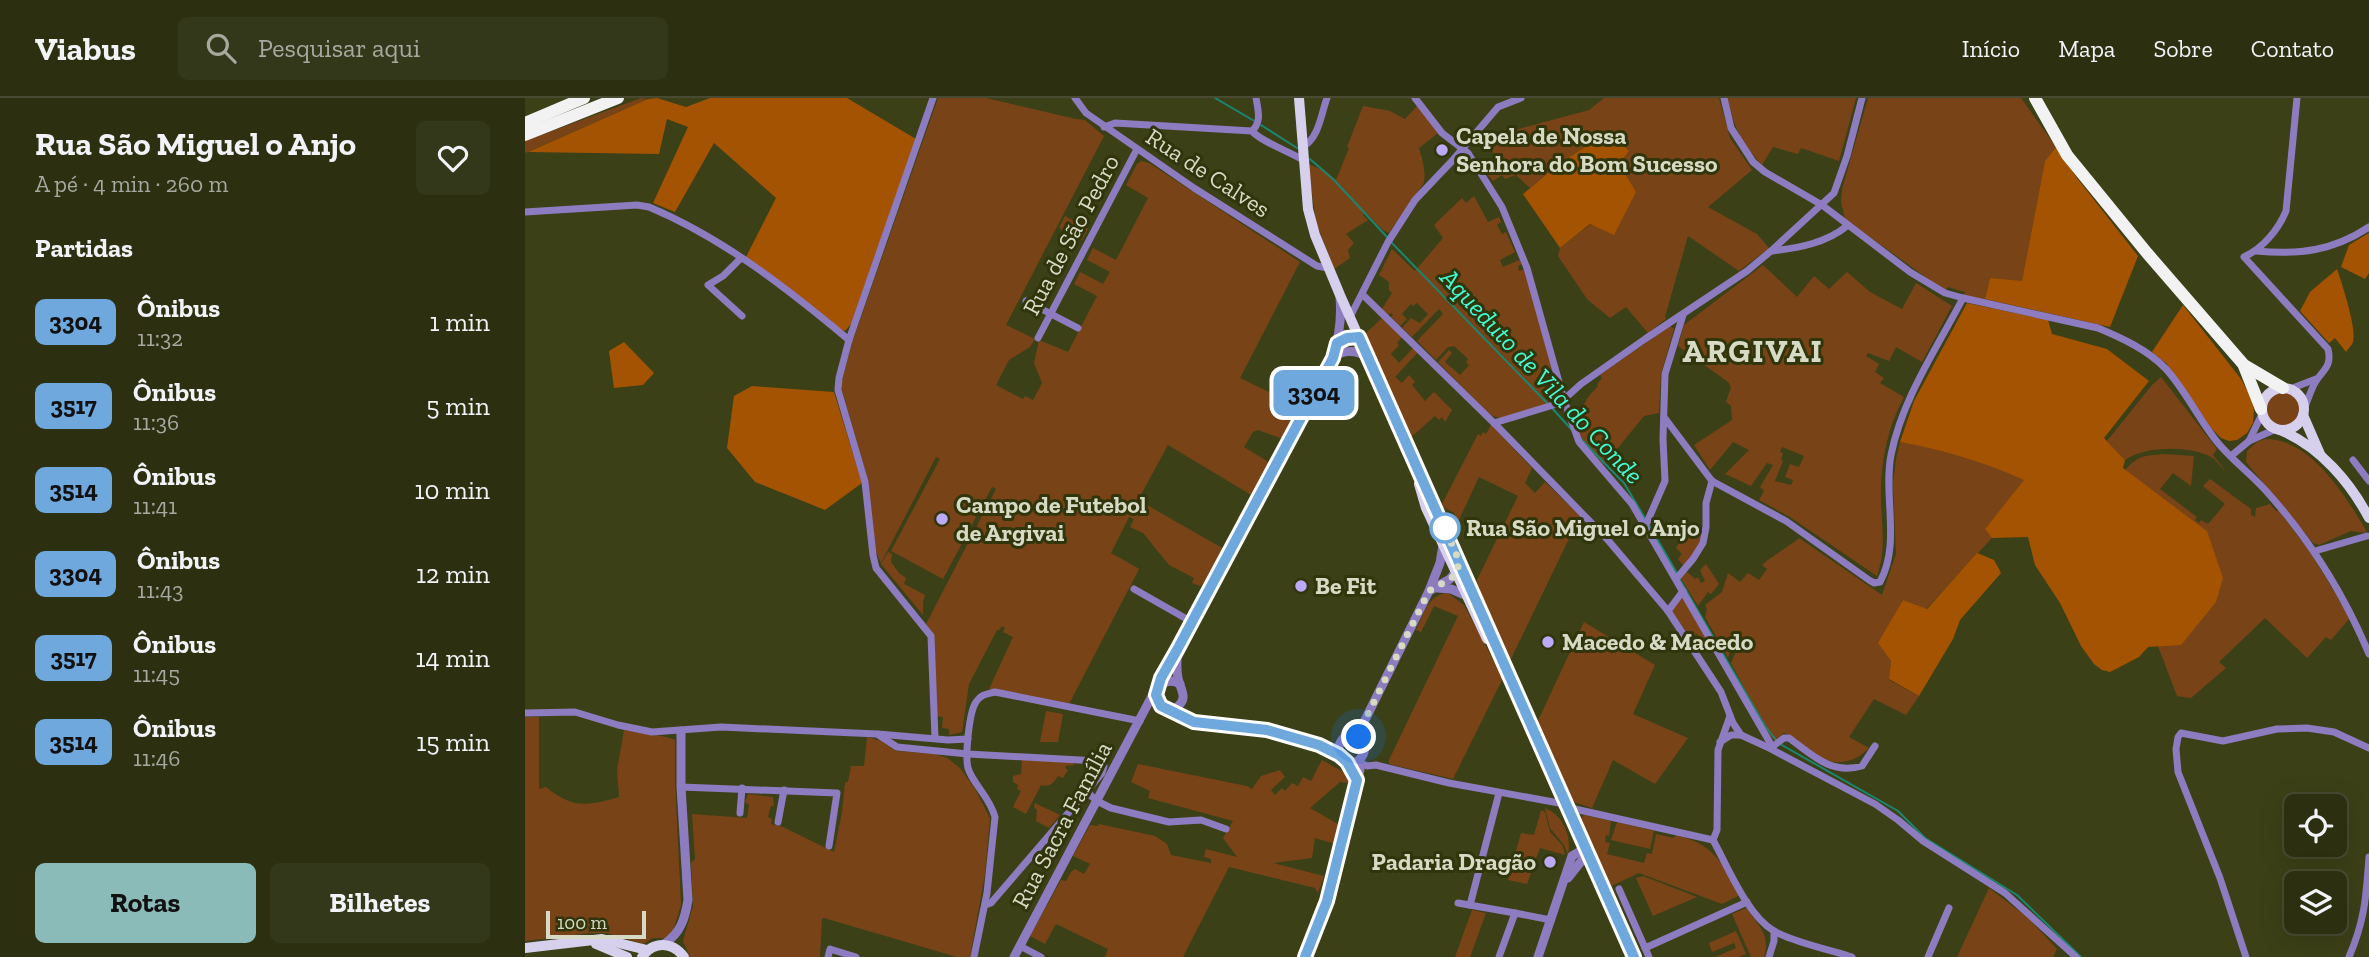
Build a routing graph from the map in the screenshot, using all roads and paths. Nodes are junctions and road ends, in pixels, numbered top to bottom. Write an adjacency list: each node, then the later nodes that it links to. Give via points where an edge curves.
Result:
1 (584, 98): 14 (highway)
2 (618, 98): 17 (highway)
3 (933, 98): 41 (street)
4 (1075, 98): 15 (street, Rua de Calves)
5 (1256, 98): 16 (street, via 1259,120)
6 (1299, 98): 18 (main road)
7 (1327, 98): 18 (street, via 1314,135)
8 (1415, 98): 20 (street)
9 (1521, 98): 20 (street, via 1498,107)
10 (1724, 98): 22 (street, via 1731,128 1753,162)
11 (1863, 98): 22 (street, via 1833,193)
12 (2297, 98): 27 (street, via 2286,211)
13 (2035, 99): 44 (highway, via 2081,174)
14 (525, 124)
15 (1104, 127): 16 (street, via 1115,122); 19 (street, Rua de Calves)
16 (1252, 131): 21 (street, via 1258,139)
17 (525, 135)
18 (1302, 147): 21 (main road)
19 (1137, 149): 29 (street, Rua de Calves, via 1317,266); 34 (street, Rua de São Pedro)
20 (1461, 149): 31 (street, via 1408,210); 47 (street, via 1493,190 1518,243)
21 (1303, 160): 29 (main road, via 1308,209)
22 (1822, 205): 24 (street); 26 (street)
23 (525, 212): 28 (street, via 649,206)
24 (1847, 226): 26 (street, via 1820,241); 32 (street, via 1910,272)
25 (2369, 227): 27 (street, via 2328,248)
26 (1771, 251): 35 (street)
27 (2256, 251): 45 (street, via 2244,257 2328,349 2328,368)
28 (741, 258): 36 (street, via 708,285); 41 (street)
29 (1328, 268): 30 (main road)
30 (1340, 295): 37 (main road); 42 (street)
31 (1363, 295): 37 (street); 51 (street)
32 (1963, 298): 56 (street, via 2116,335 2166,369); 58 (street, via 1895,436 1888,480 1891,556 1880,582 1869,580 1786,521)
33 (1026, 301): 34 (street)
34 (1051, 314): 38 (street); 40 (street, Rua de São Pedro)
35 (1683, 314): 47 (street); 50 (street, via 1665,374)
36 (742, 316)
37 (1350, 317): 39 (main road); 42 (street)
38 (1078, 328)
39 (1359, 337): 42 (street); 43 (main road)
40 (1038, 338)
41 (849, 340): 89 (street, via 838,390 865,482 873,555 876,568 931,636)
42 (1339, 343): 43 (street); 73 (street, Rua Sacra Família)
43 (1367, 356): 54 (main road)
44 (2244, 365): 46 (highway); 48 (highway)
45 (2317, 379): 46 (street); 49 (street)
46 (2286, 388): 48 (main road, via 2270,392); 49 (main road, via 2300,397)
47 (1564, 400): 51 (street); 61 (street, via 1579,442)
48 (2261, 411): 52 (main road, via 2266,422); 53 (street)
49 (2304, 412): 52 (main road, via 2296,427); 55 (main road)
50 (1664, 416): 58 (street); 61 (street, via 1665,481)
51 (1494, 424): 72 (street, via 1607,539)
52 (2279, 430): 53 (street); 55 (main road)
53 (2249, 441): 56 (street)
54 (1407, 446): 63 (main road); 65 (main road)
55 (2320, 454): 60 (main road)
56 (2231, 456): 64 (street, via 2267,491)
57 (2353, 460): 59 (street)
58 (1712, 481): 67 (street, via 1703,543)
59 (2369, 481)
60 (2369, 518)
61 (1646, 527): 67 (street)
62 (2367, 536): 64 (street)
63 (1443, 545): 65 (main road); 66 (street)
64 (2315, 551): 75 (street)
65 (1456, 569): 66 (street); 69 (street); 71 (main road); 76 (main road, via 1483,615)
66 (1435, 576): 69 (street)
67 (1676, 579): 70 (street)
68 (1134, 589): 73 (street)
69 (1432, 589): 71 (street); 84 (street)
70 (1683, 591): 72 (street); 95 (street)
71 (1465, 595): 76 (main road)
72 (1668, 611): 82 (street, via 1716,682)
73 (1192, 622): 74 (street, Rua Sacra Família)
74 (1177, 650): 77 (street); 78 (street, Rua Sacra Família)
75 (2369, 654)
76 (1508, 674): 106 (main road)
77 (1179, 684): 78 (street, via 1167,681); 79 (street, via 1184,697)
78 (1158, 688): 79 (street, via 1157,699); 80 (street, Rua Sacra Família)
79 (1168, 709): 80 (street); 97 (street, via 1194,722 1267,730)
80 (1145, 712): 83 (street, Rua Sacra Família)
81 (525, 713): 85 (street, via 575,712 652,732)
82 (1730, 716): 88 (street); 91 (street)
83 (1140, 721): 90 (street, via 995,692 983,694 975,703); 105 (street, Rua Sacra Família)
84 (1364, 722): 87 (street); 92 (street)
85 (681, 731): 86 (street, via 721,727); 100 (street)
86 (877, 734): 89 (street); 96 (street, via 897,747)
87 (1350, 735): 92 (street); 97 (street, via 1339,742)
88 (1741, 735): 91 (street); 95 (street)
89 (935, 738): 90 (street)
90 (968, 739): 96 (street)
91 (1719, 742): 111 (street)
92 (1364, 743): 99 (street)
93 (1875, 746): 95 (street, via 1862,766 1855,768 1830,767 1789,738)
94 (2369, 748): 152 (street, via 2334,732 2307,728 2277,729 2223,741 2181,733 2178,737 2178,772)
95 (1773, 749): 151 (street, via 1875,804 2005,893)
96 (968, 754): 103 (street, via 1098,761 1104,766 1102,773); 122 (street, via 968,769 995,817)
97 (1339, 755): 98 (street)
98 (1347, 762): 99 (street); 99 (street)
99 (1363, 765): 104 (street); 143 (street, via 1327,901)
100 (681, 787): 101 (street); 127 (street, via 688,900)
101 (742, 788): 102 (street); 107 (street)
102 (784, 790): 108 (street); 112 (street, via 837,793)
103 (1088, 790): 105 (street); 122 (street)
104 (1499, 793): 106 (street); 123 (street)
105 (1097, 801): 109 (street, via 1169,822 1201,820); 131 (street, Rua Sacra Família)
106 (1566, 807): 110 (main road); 111 (street)
107 (740, 813)
108 (778, 822)
109 (1226, 829)
110 (1578, 833): 113 (main road); 114 (street)
111 (1713, 840): 121 (street)
112 (829, 846)
113 (1587, 853): 114 (street); 116 (street); 117 (main road)
114 (1573, 856): 118 (street)
115 (2369, 857): 153 (street, via 2365,907)
116 (1577, 867): 117 (street); 118 (street)
117 (1596, 873): 146 (main road)
118 (1565, 882): 126 (street)
119 (1619, 888): 133 (street)
120 (1458, 902): 123 (street)
121 (1747, 902): 128 (street); 133 (street)
122 (985, 905): 140 (street)
123 (1470, 905): 125 (street)
124 (1949, 908): 150 (street)
125 (1515, 912): 126 (street); 144 (street)
126 (1551, 920): 145 (street)
127 (680, 930): 130 (street); 136 (street)
128 (1774, 932): 135 (street); 148 (street)
129 (579, 941): 132 (main road); 134 (main road, via 603,939); 137 (main road)
130 (664, 944): 134 (main road); 136 (main road)
131 (1020, 946): 141 (street, Rua Sacra Família); 142 (street)
132 (525, 947)
133 (1645, 948): 147 (street)
134 (644, 954)
135 (1832, 954): 149 (street)
136 (682, 955)
137 (627, 957)
138 (828, 957): 139 (street, via 830,949)
139 (856, 957)
140 (974, 957)
141 (1014, 957)
142 (1041, 957)
143 (1305, 957)
144 (1499, 957)
145 (1538, 957)
146 (1634, 957)
147 (1649, 957)
148 (1769, 957)
149 (1852, 957)
150 (1928, 957)
151 (2076, 957)
152 (2246, 957)
153 (2349, 957)

